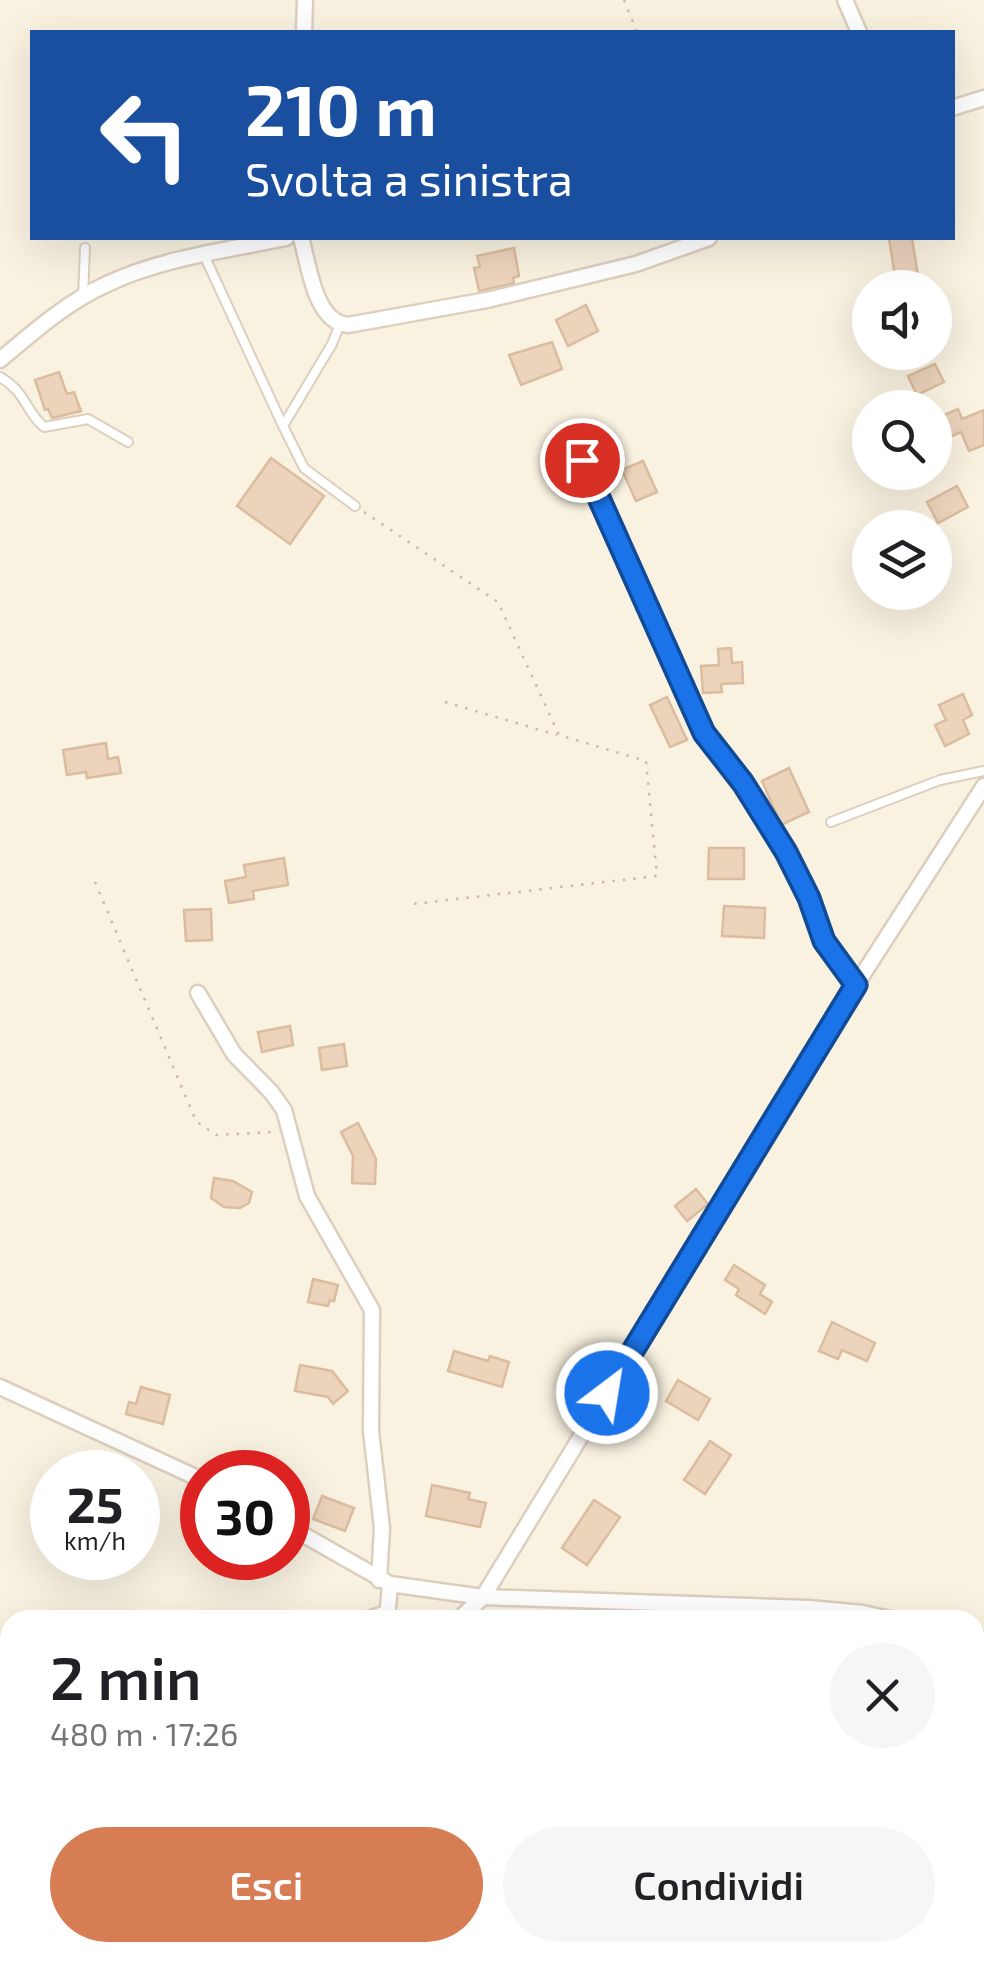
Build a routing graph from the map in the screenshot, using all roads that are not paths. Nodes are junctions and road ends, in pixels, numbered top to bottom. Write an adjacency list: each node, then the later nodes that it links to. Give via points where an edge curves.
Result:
1 (305, 0): 3 (street)
2 (845, 0): 4 (street)
3 (304, 30)
4 (858, 30)
5 (984, 98): 6 (street)
6 (955, 107)
7 (276, 240): 11 (street)
8 (302, 240): 13 (street, via 322,306)
9 (703, 240): 13 (street, via 504,296)
10 (85, 248): 12 (lane)
11 (204, 255): 12 (street, via 130,274); 16 (lane)
12 (82, 297): 14 (street)
13 (340, 324): 16 (lane)
14 (0, 360)
15 (0, 377): 17 (lane, via 20,391 44,428 88,419)
16 (283, 426): 19 (lane, via 304,468)
17 (128, 442)
18 (582, 460): 23 (street, via 704,733 786,852 824,941)
19 (354, 506)
20 (984, 770): 22 (lane)
21 (984, 786): 23 (street)
22 (830, 822)
23 (856, 985): 29 (street)
24 (198, 993): 28 (street, via 234,1054 284,1110 306,1196 372,1310 371,1431)
25 (0, 1387): 26 (street)
26 (180, 1470)
27 (310, 1539): 28 (street)
28 (384, 1582): 29 (street); 30 (street)
29 (483, 1597): 31 (street); 32 (street)
30 (386, 1610)
31 (469, 1610)
32 (830, 1610)

